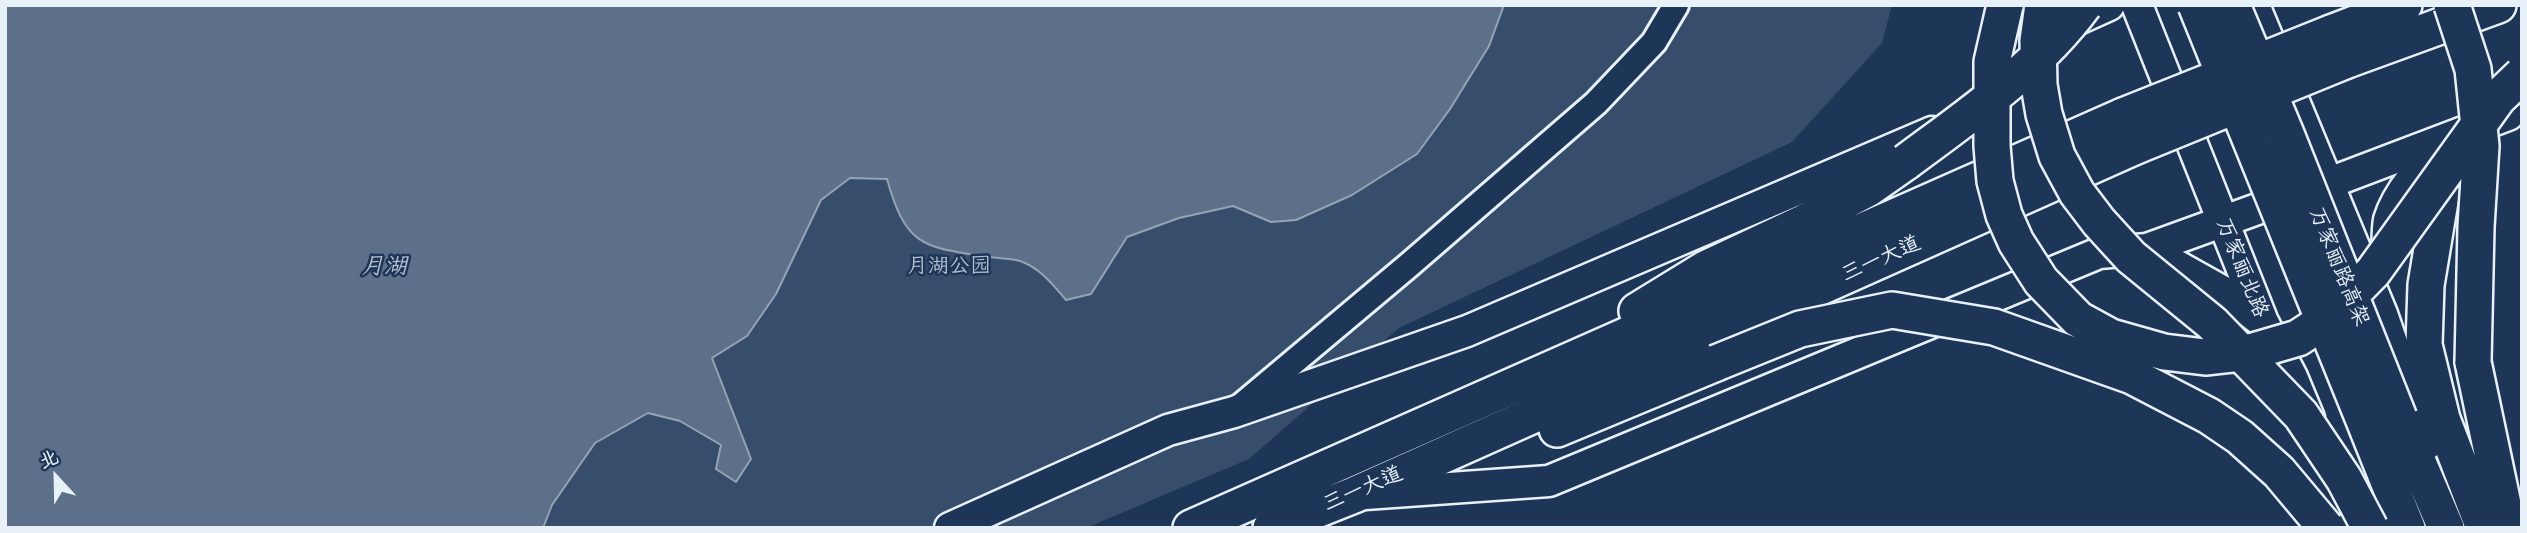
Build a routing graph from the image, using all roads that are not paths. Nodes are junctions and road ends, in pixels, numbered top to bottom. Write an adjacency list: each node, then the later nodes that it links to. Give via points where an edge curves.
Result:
1 (1676, 5): 23 (street, via 1654,42 1596,103)
2 (2005, 5): 16 (highway, bridge, via 1992,62 1995,181 2004,215 2042,281 2078,318 2111,337 2164,352 2205,357 2250,352 2298,338 2327,319 2373,272)
3 (2109, 5): 11 (main road)
4 (2137, 5): 18 (main road, 万家丽北路)
5 (2196, 5): 33 (highway, 万家丽路高架, bridge)
6 (2232, 5): 34 (highway, 万家丽路高架, bridge)
7 (2254, 5): 17 (main road)
8 (2404, 5): 12 (highway, 三一大道)
9 (2452, 5): 37 (highway, bridge, via 2473,69 2481,146 2473,362)
10 (2498, 5): 12 (highway, 三一大道)
11 (2068, 10): 22 (highway, bridge, via 2066,29 1991,97 1869,188 1707,268); 23 (main road, via 2038,59 1966,116 1467,331); 32 (highway, bridge, via 2038,41 2039,85 2057,156 2077,194 2131,257 2212,323 2301,415)
12 (2339, 47): 15 (highway, 三一大道, bridge)
13 (2522, 75): 16 (highway, bridge, via 2498,98)
14 (2515, 110): 17 (main road); 20 (main road, via 2435,152 2411,178 2389,220)
15 (2129, 131): 22 (highway, 三一大道); 24 (highway, 三一大道)
16 (2445, 171): 36 (highway, via 2426,285 2424,345 2442,419)
17 (2329, 183): 18 (main road); 20 (main road)
18 (2224, 222): 19 (main road); 21 (main road, 万家丽北路)
19 (2147, 249): 21 (main road, via 2222,291); 25 (main road, via 2099,253 1549,481)
20 (2382, 314): 35 (main road)
21 (2263, 322): 31 (main road, 万家丽北路, via 2292,377)
22 (1506, 388): 28 (highway, 三一大道)
23 (1234, 412): 27 (main road, via 1168,430)
24 (1433, 459): 25 (highway, 三一大道); 30 (highway, bridge, via 1506,451 1800,329 1892,310 1994,327 2132,376 2239,437 2279,472)
25 (1354, 495): 26 (highway, 三一大道)
26 (1297, 521): 29 (highway, 三一大道)
27 (950, 528)
28 (1191, 528)
29 (1271, 528)
30 (2326, 528)
31 (2354, 528)
32 (2370, 528)
33 (2407, 528)
34 (2446, 528)
35 (2459, 528)
36 (2484, 528)
37 (2508, 528)

